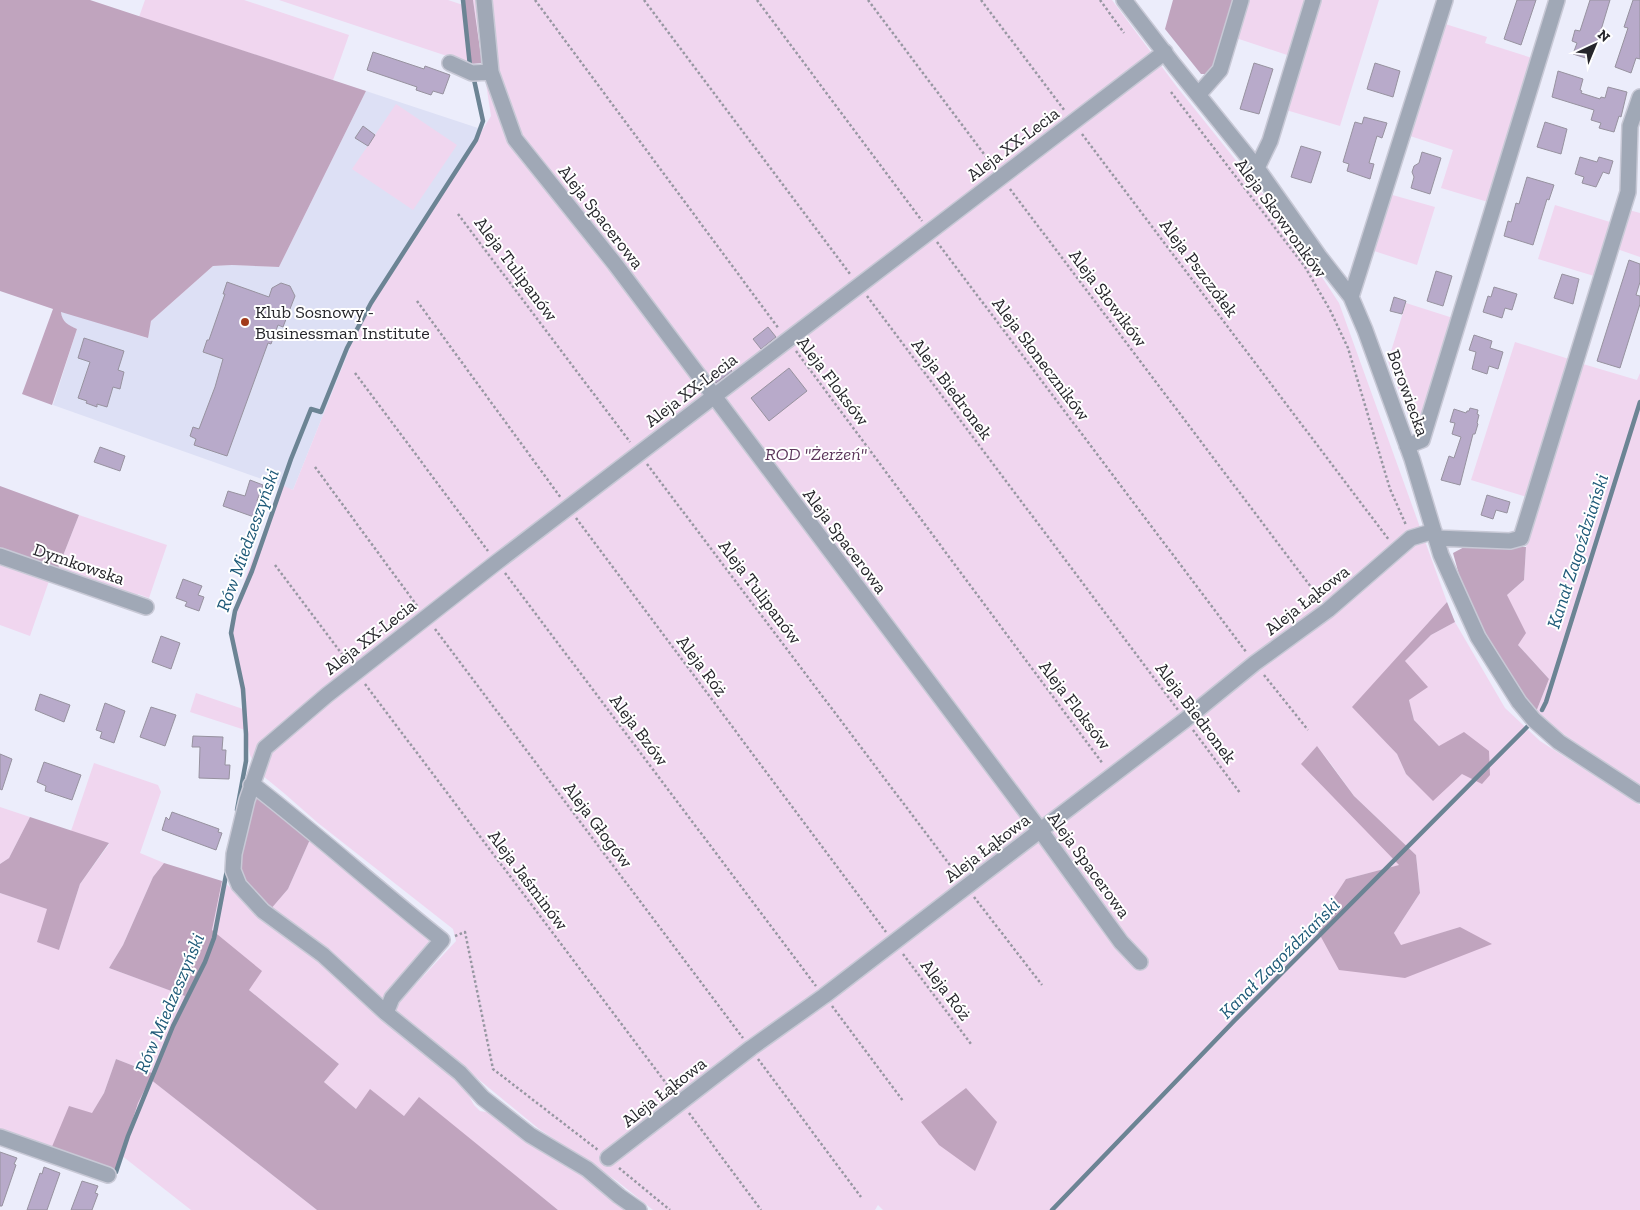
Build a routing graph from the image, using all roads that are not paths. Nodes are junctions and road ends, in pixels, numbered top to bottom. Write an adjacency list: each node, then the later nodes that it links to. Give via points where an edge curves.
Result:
1 (484, 0): 9 (street, Aleja Spacerowa)
2 (1124, 0): 7 (street, Borowiecka)
3 (1241, 0): 10 (street, via 1220,70)
4 (1313, 0): 12 (street, via 1270,141)
5 (1445, 0): 13 (street)
6 (1557, 0): 15 (street, via 1422,440)
7 (1165, 52): 10 (street, Borowiecka); 14 (street, Aleja XX-Lecia)
8 (450, 63): 9 (street, via 472,73)
9 (491, 72): 14 (street, Aleja Spacerowa, via 515,139 615,264)
10 (1198, 95): 12 (street, Borowiecka)
11 (1640, 97): 16 (street, Aleja Łąkowa, via 1630,126 1628,192 1521,538 1510,541)
12 (1257, 168): 13 (street, Borowiecka)
13 (1351, 297): 15 (street, Borowiecka)
14 (714, 396): 19 (street, Aleja XX-Lecia, via 327,695 265,748); 21 (street, Aleja Spacerowa)
15 (1408, 446): 16 (street, Borowiecka)
16 (1435, 534): 20 (street, Borowiecka, via 1441,555 1478,637 1519,702 1559,742); 21 (street, Aleja Łąkowa, via 1411,538 1328,610)
17 (0, 556): 18 (street, Dymkowska)
18 (146, 607)
19 (254, 778): 23 (street, Aleja XX-Lecia, via 234,854 233,870 239,885 263,911 323,955); 23 (street, via 256,786 442,940 392,998)
20 (1640, 795)
21 (1040, 830): 22 (street, Aleja Spacerowa, via 1121,942); 25 (street, Aleja Łąkowa)
22 (1140, 962)
23 (386, 1014): 27 (street, Aleja XX-Lecia, via 530,1135 588,1169)
24 (0, 1137): 26 (street)
25 (608, 1158)
26 (108, 1175)
27 (639, 1210)

